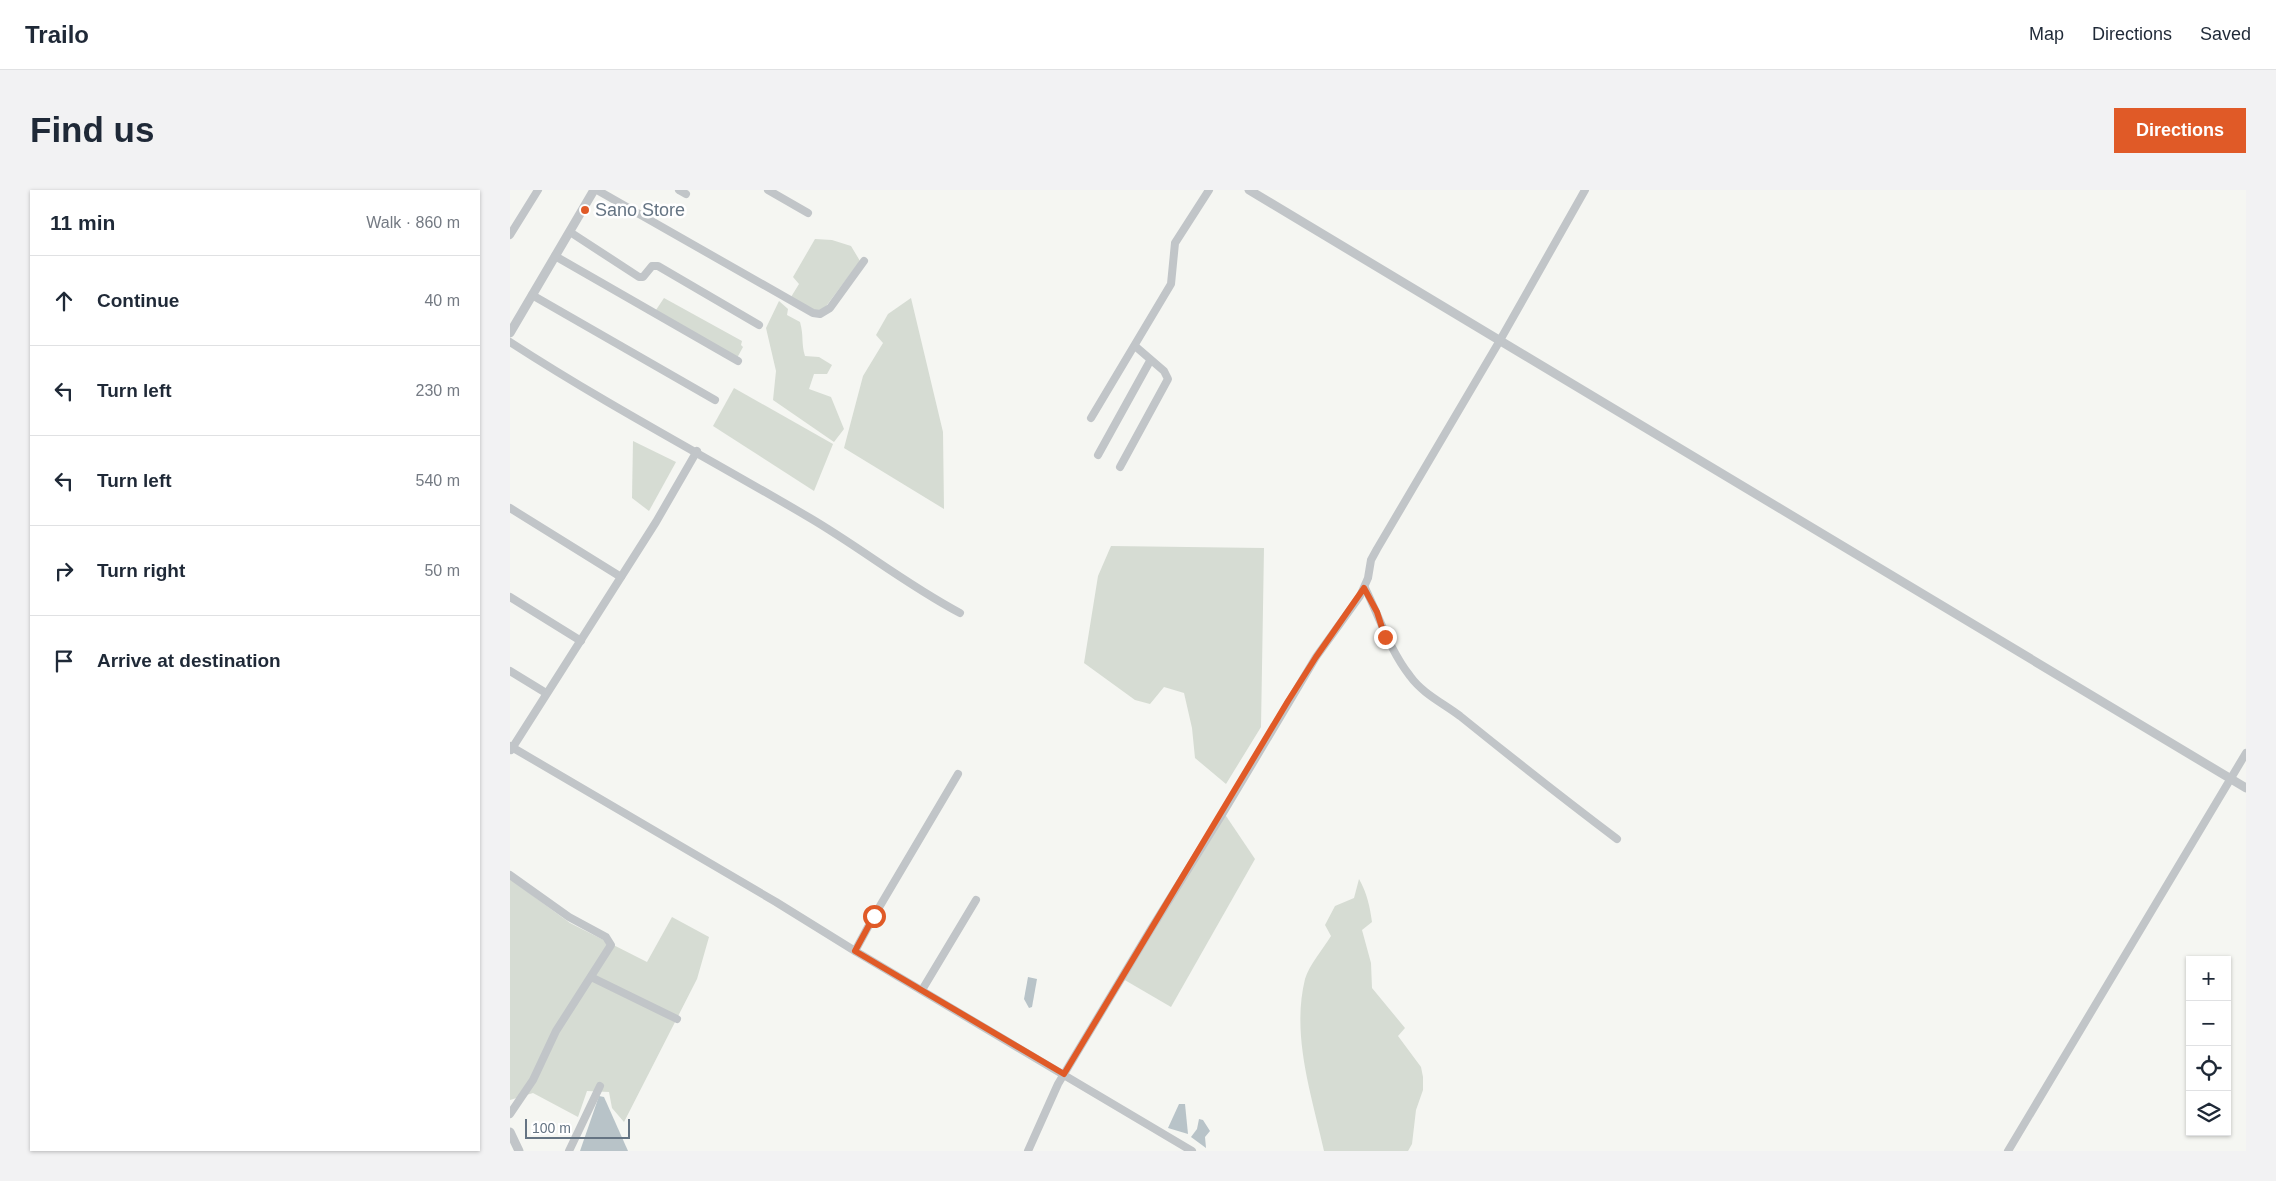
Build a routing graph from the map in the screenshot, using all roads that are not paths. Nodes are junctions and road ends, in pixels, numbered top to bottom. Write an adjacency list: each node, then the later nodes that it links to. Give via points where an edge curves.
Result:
1 (538, 190): 9 (street)
2 (595, 190): 8 (street); 11 (street, via 813,313 820,314 830,308)
3 (768, 190): 7 (street)
4 (1209, 190): 17 (street, via 1175,244 1170,284)
5 (1249, 190): 16 (street)
6 (1585, 190): 16 (street)
7 (808, 213)
8 (570, 232): 10 (street); 13 (street, via 638,277 643,277 652,266 658,266)
9 (510, 235)
10 (555, 256): 12 (street); 18 (street)
11 (864, 261)
12 (532, 295): 14 (street); 20 (street)
13 (759, 325)
14 (510, 333)
15 (510, 342): 22 (street, via 605,402)
16 (1499, 342): 27 (street, via 1377,549); 36 (street)
17 (1135, 346): 19 (street); 21 (street)
18 (738, 361)
19 (1150, 361): 23 (street); 24 (street, via 1168,379)
20 (715, 400)
21 (1091, 418)
22 (697, 452): 26 (street); 29 (street, via 816,521 927,595)
23 (1098, 455)
24 (1120, 466)
25 (510, 508): 26 (street)
26 (621, 577): 30 (street)
27 (1364, 588): 38 (street, via 1388,641 1419,687); 45 (street, via 1288,701)
28 (510, 598): 30 (street)
29 (960, 613)
30 (581, 641): 32 (street)
31 (510, 671): 32 (street)
32 (546, 692): 33 (street)
33 (511, 748): 41 (street)
34 (2246, 752): 36 (street)
35 (958, 774): 41 (street)
36 (2231, 778): 37 (street); 53 (street)
37 (2246, 788)
38 (1617, 839)
39 (510, 875): 42 (street, via 569,917 609,939 611,945)
40 (976, 900): 43 (street)
41 (855, 951): 43 (street)
42 (591, 976): 44 (street); 47 (street, via 556,1032 525,1094)
43 (922, 990): 45 (street)
44 (677, 1019)
45 (1064, 1074): 51 (street); 52 (street)
46 (600, 1086): 50 (street)
47 (510, 1114)
48 (510, 1132): 49 (street)
49 (519, 1151)
50 (569, 1151)
51 (1028, 1151)
52 (1192, 1151)
53 (2008, 1151)

